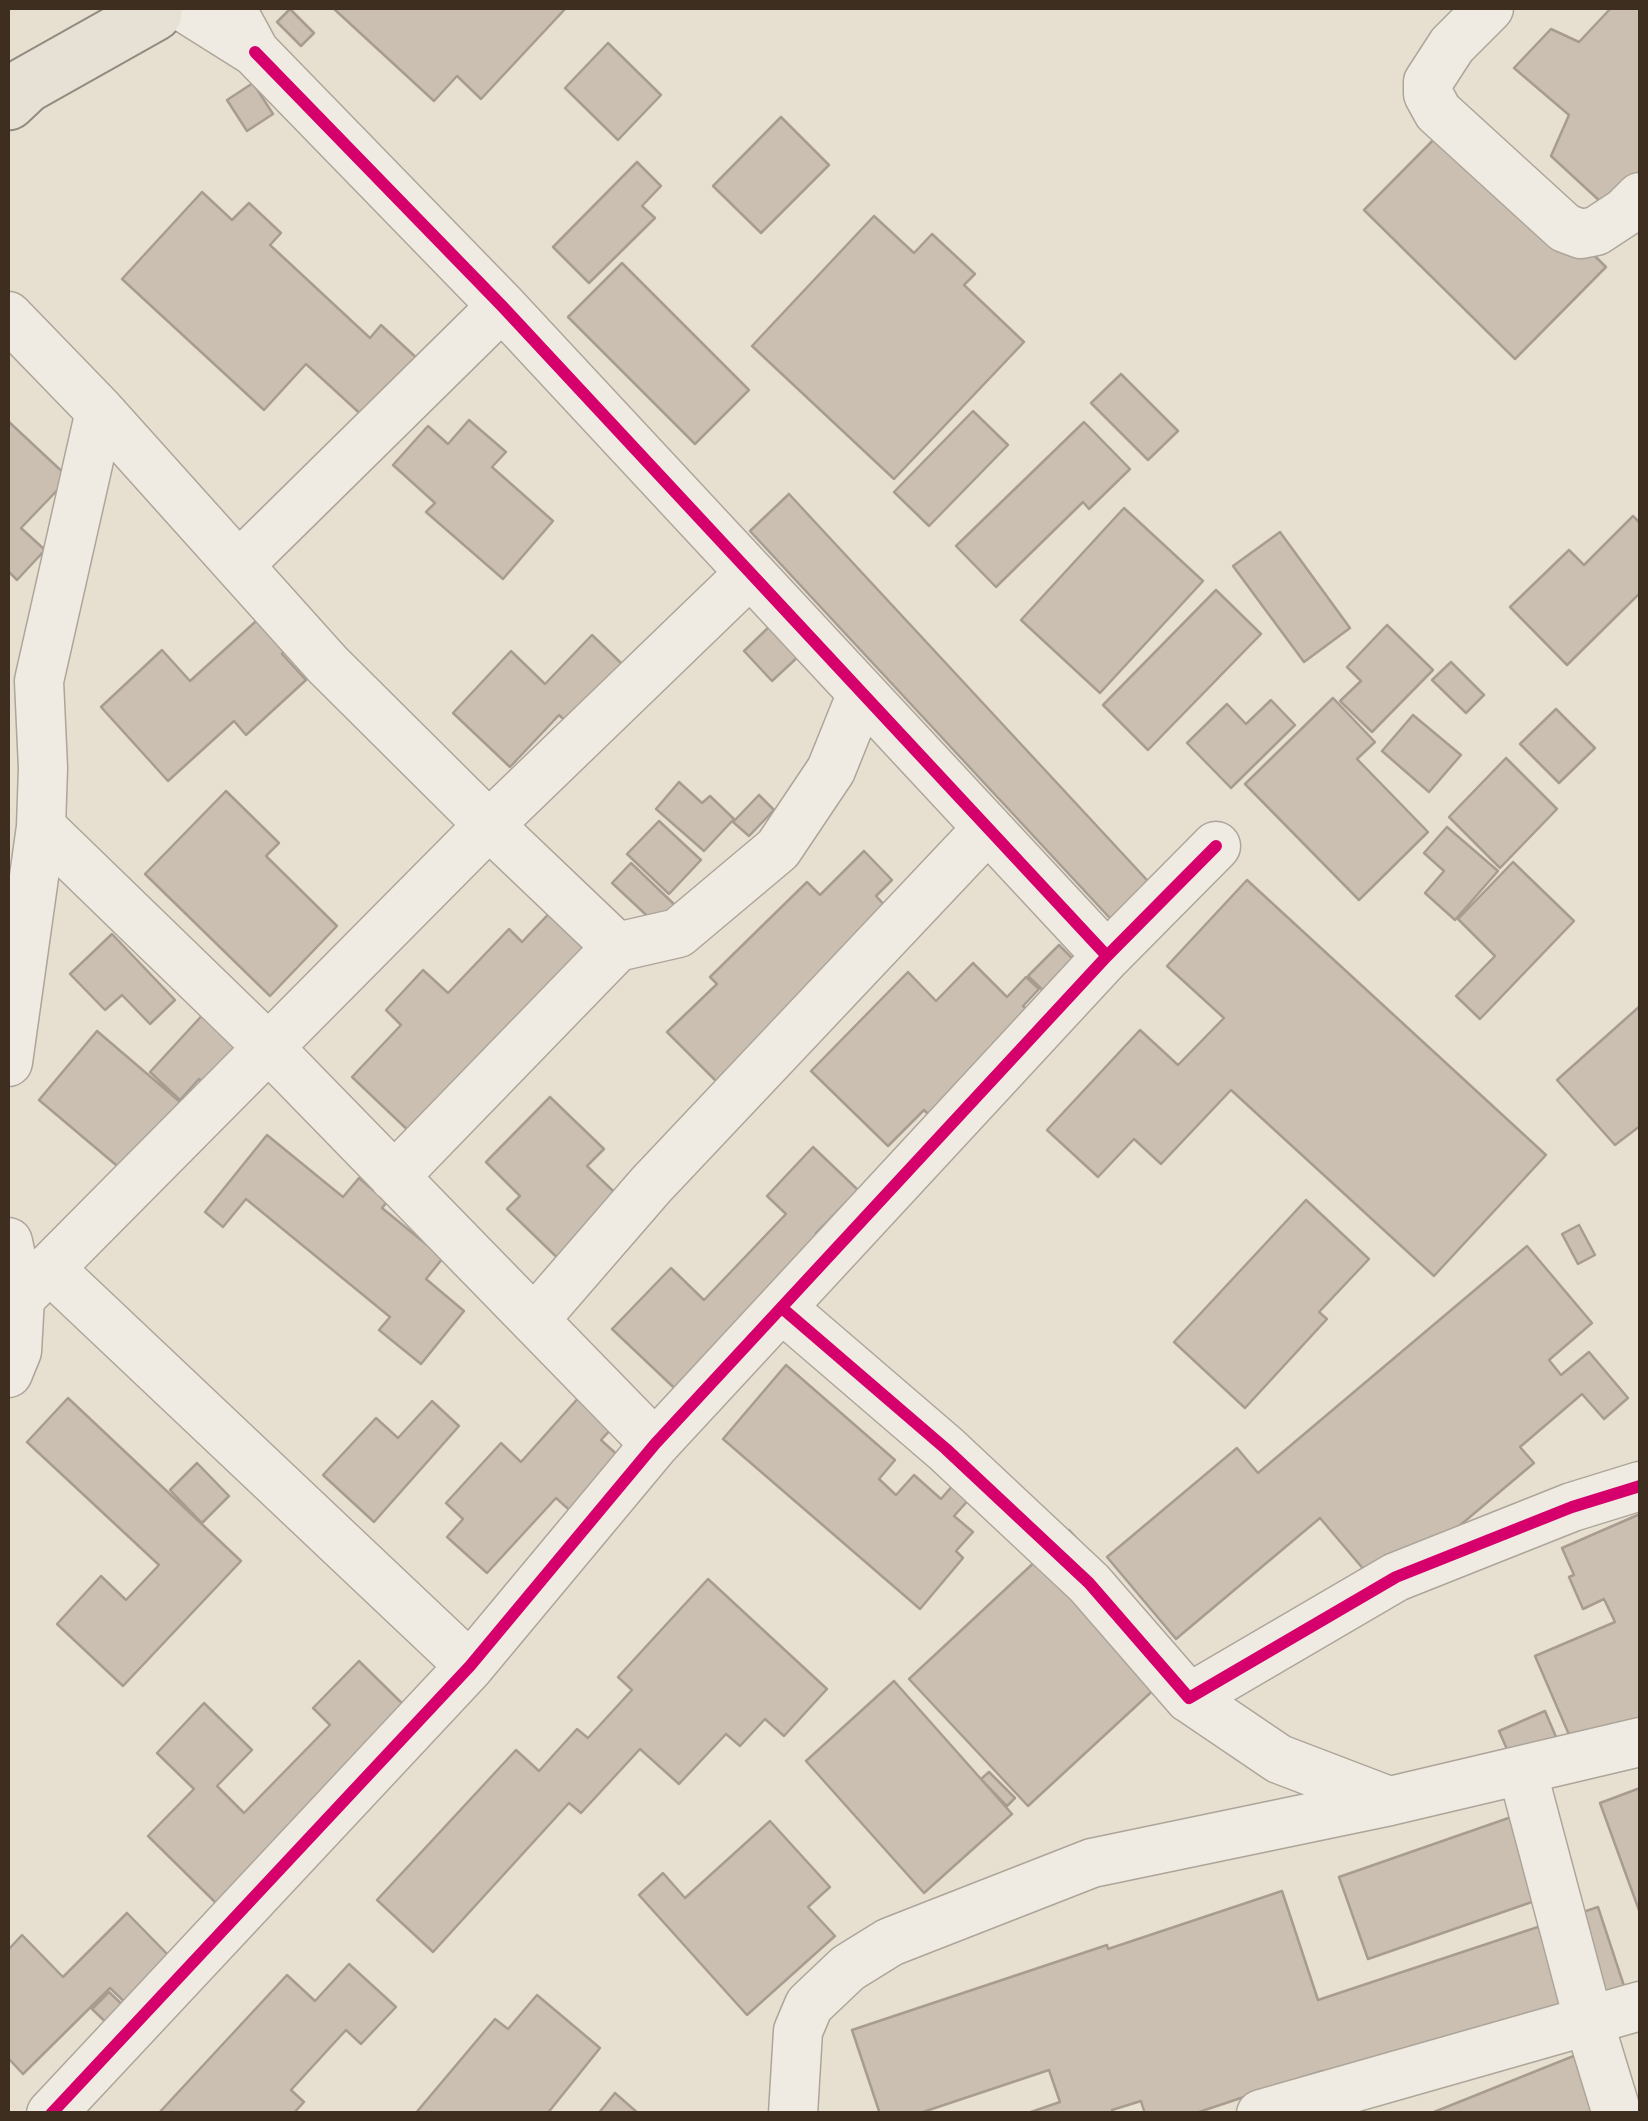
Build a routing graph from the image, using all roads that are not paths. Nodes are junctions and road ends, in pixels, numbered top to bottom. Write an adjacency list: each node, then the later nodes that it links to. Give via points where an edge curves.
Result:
1 (78, 8): 4 (main road, via 114,19)
2 (230, 8): 5 (street)
3 (1489, 8): 7 (street, via 1452,45 1428,82 1438,112 1565,228 1596,231)
4 (169, 9): 5 (street); 6 (main road, via 26,85)
5 (255, 52): 8 (street)
6 (8, 102)
7 (1640, 197)
8 (502, 306): 11 (street); 12 (street)
9 (8, 316): 10 (street)
10 (100, 411): 11 (street); 14 (street)
11 (240, 565): 15 (street, via 328,665)
12 (750, 573): 13 (street); 15 (street)
13 (862, 693): 17 (street); 19 (street, via 831,770 778,849 678,933)
14 (23, 698): 16 (street, via 43,768)
15 (489, 826): 19 (street); 22 (street)
16 (41, 827): 21 (street); 22 (street)
17 (988, 828): 20 (street); 28 (street, via 651,1185)
18 (1216, 846): 20 (street)
19 (617, 947): 24 (street)
20 (1107, 956): 27 (street)
21 (12, 992): 23 (street)
22 (268, 1048): 24 (street); 26 (street)
23 (8, 1062)
24 (394, 1178): 28 (street)
25 (8, 1242): 26 (street)
26 (34, 1283): 29 (street); 32 (street)
27 (782, 1308): 30 (street); 33 (street, via 1089,1582)
28 (534, 1320): 30 (street)
29 (8, 1372)
30 (655, 1444): 32 (street)
31 (1640, 1486): 33 (street, via 1396,1577)
32 (470, 1666): 39 (street)
33 (1189, 1698): 36 (street, via 1280,1759)
34 (1640, 1742): 35 (street)
35 (1522, 1770): 36 (street); 38 (street)
36 (1390, 1801): 40 (street, via 1092,1862 890,1942 848,1968 809,2005 798,2031)
37 (1640, 2006): 38 (street)
38 (1588, 2022): 41 (street); 42 (street)
39 (51, 2114)
40 (793, 2114)
41 (1261, 2114)
42 (1618, 2114)

